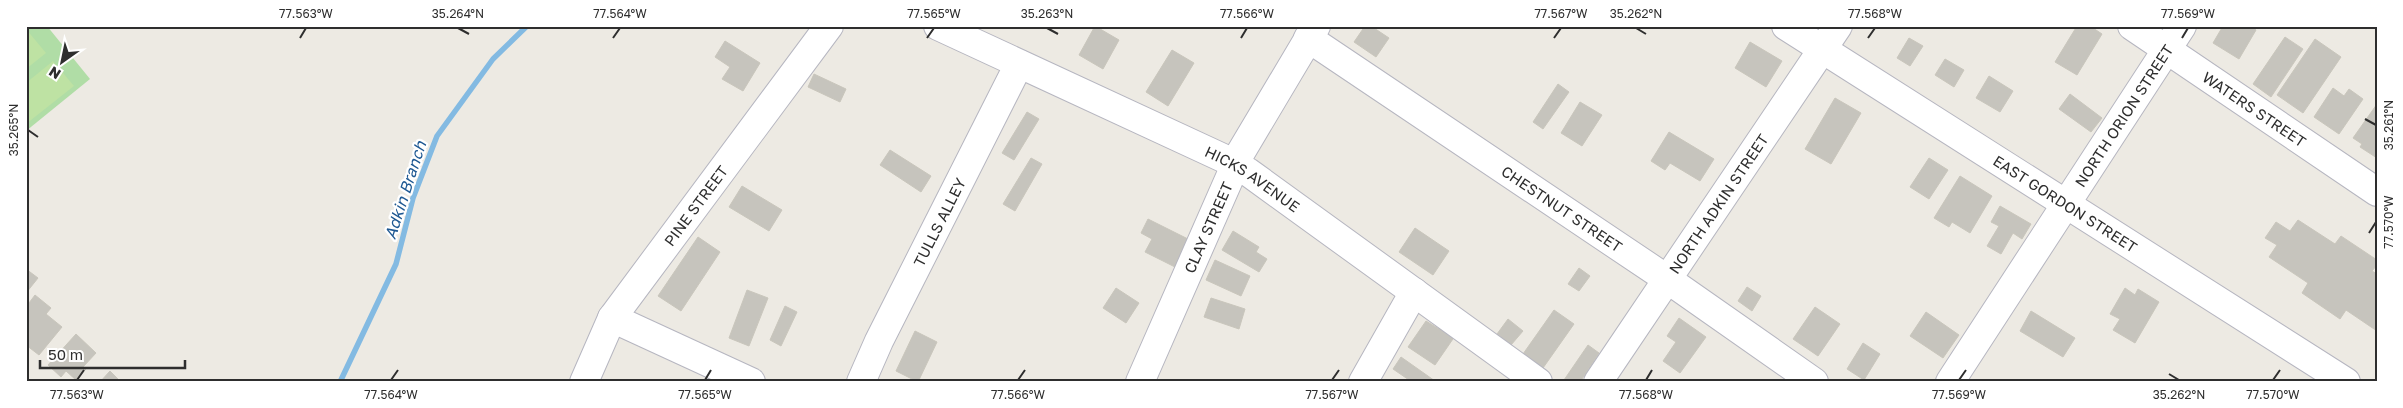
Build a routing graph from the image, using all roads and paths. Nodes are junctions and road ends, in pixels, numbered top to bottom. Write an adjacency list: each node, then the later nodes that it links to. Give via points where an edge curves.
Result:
1 (938, 26): 10 (street, HICKS AVENUE)
2 (1786, 26): 8 (street, EAST GORDON STREET)
3 (1838, 26): 8 (street, NORTH ADKIN STREET)
4 (2132, 26): 9 (street, WATERS STREET)
5 (2182, 26): 9 (street, NORTH ORION STREET)
6 (825, 31): 16 (street, PINE STREET)
7 (1312, 32): 11 (street, CLAY STREET); 14 (street, CHESTNUT STREET)
8 (1822, 50): 13 (street, EAST GORDON STREET); 14 (street, NORTH ADKIN STREET)
9 (2166, 50): 12 (street, WATERS STREET); 13 (street, NORTH ORION STREET)
10 (1019, 64): 11 (street, HICKS AVENUE); 19 (street, TULLS ALLEY)
11 (1235, 165): 15 (street, HICKS AVENUE); 20 (street, CLAY STREET)
12 (2377, 192)
13 (2067, 203): 25 (street, NORTH ORION STREET); 26 (street, EAST GORDON STREET)
14 (1667, 279): 23 (street, NORTH ADKIN STREET); 24 (street, CHESTNUT STREET)
15 (1414, 292): 21 (street); 22 (street, HICKS AVENUE)
16 (612, 318): 17 (street, PINE STREET); 18 (street)
17 (584, 382)
18 (751, 382)
19 (861, 382)
20 (1140, 382)
21 (1363, 382)
22 (1538, 382)
23 (1598, 382)
24 (1814, 382)
25 (1950, 382)
26 (2346, 382)

